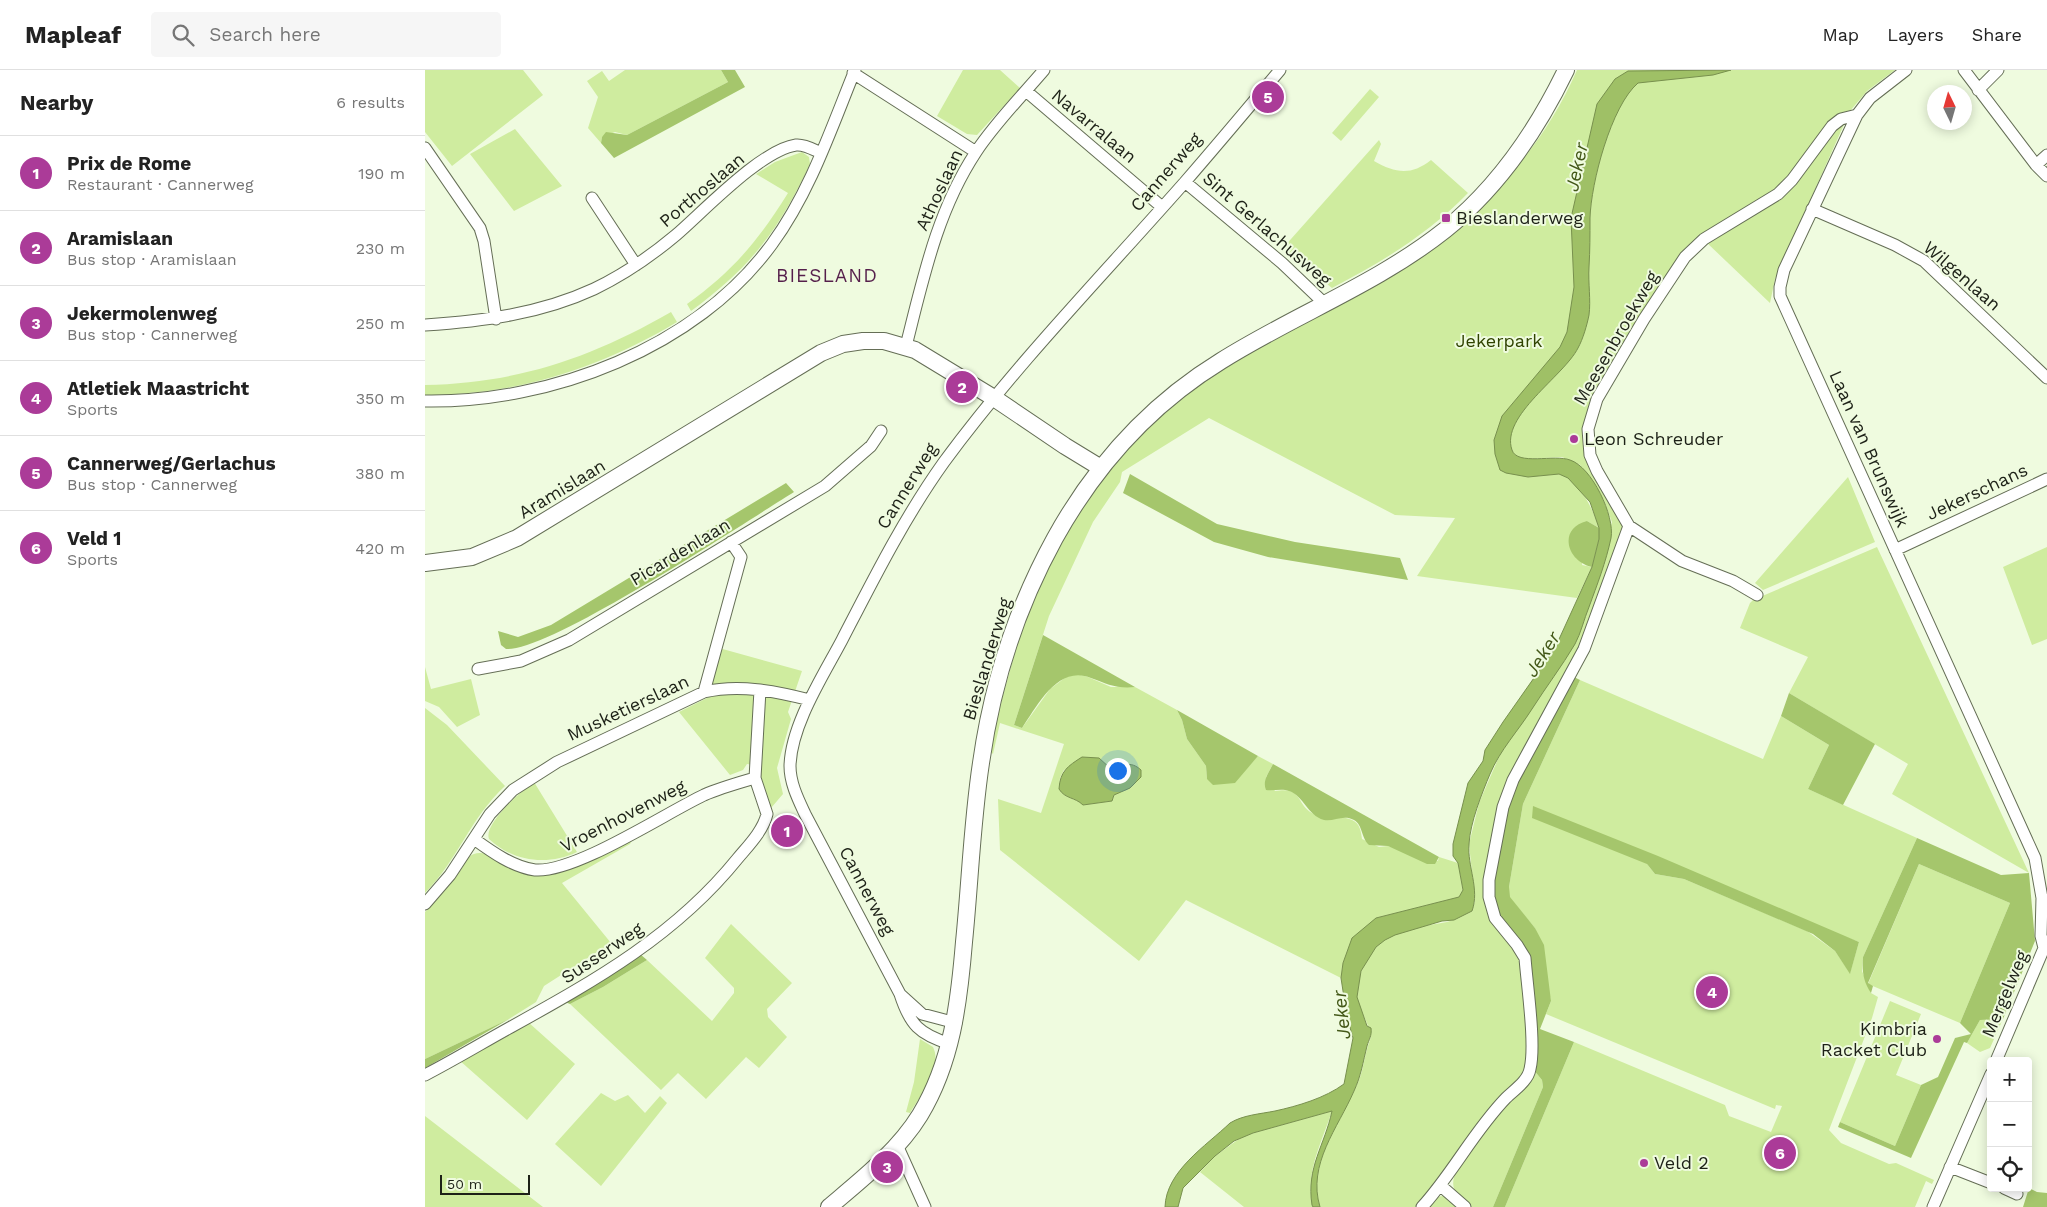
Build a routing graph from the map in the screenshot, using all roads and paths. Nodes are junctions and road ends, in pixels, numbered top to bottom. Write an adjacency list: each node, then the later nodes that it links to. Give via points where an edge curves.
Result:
1 (1044, 70): 9 (street, Athoslaan)
2 (1280, 70): 17 (street, Cannerweg)
3 (1566, 70): 22 (main road, Bieslanderweg, via 1523,145 1468,208 1409,255)
4 (1907, 70): 10 (street, Laan van Brunswijk, via 1870,98)
5 (1964, 70): 8 (street)
6 (1998, 70): 8 (street)
7 (854, 72): 12 (street); 13 (street)
8 (1978, 90): 15 (street)
9 (1026, 91): 12 (street, Athoslaan); 19 (street, Navarralaan)
10 (1857, 115): 20 (street, Laan van Brunswijk); 32 (street, Meesenbroekweg, via 1841,119 1833,126 1778,194 1704,239 1685,257 1597,399 1588,429 1590,455)
11 (425, 148): 23 (street, via 480,228)
12 (976, 152): 25 (street, Athoslaan, via 953,191 938,227)
13 (821, 153): 21 (street, Porthoslaan, via 804,146 794,146 767,158); 28 (street, via 801,198 763,255 728,291 677,330 615,364 549,387 482,398)
14 (2047, 155): 15 (street)
15 (2036, 165): 16 (street)
16 (2047, 176)
17 (1185, 182): 19 (street, Cannerweg); 22 (street, Sint Gerlachusweg, via 1282,263)
18 (592, 198): 21 (street)
19 (1162, 207): 27 (street, Cannerweg)
20 (1812, 209): 26 (street, Wilgenlaan, via 1924,261); 34 (street, Laan van Brunswijk, via 1785,270 1781,296)
21 (636, 265): 23 (street, Porthoslaan, via 570,299)
22 (1325, 304): 30 (main road, Bieslanderweg, via 1201,374 1145,420)
23 (496, 319): 24 (street, Porthoslaan)
24 (425, 325)
25 (906, 346): 27 (main road, Aramislaan); 35 (main road, Aramislaan, via 863,341 828,350 517,538 472,557)
26 (2047, 378)
27 (995, 398): 30 (main road, Aramislaan); 40 (street, Cannerweg, via 914,509)
28 (425, 401)
29 (881, 431): 33 (street, Picardenlaan, via 871,446 825,486)
30 (1101, 468): 49 (main road, Bieslanderweg, via 1069,516 1038,572 1009,642 995,693 980,764)
31 (2047, 479): 34 (street, Jekerschans)
32 (1629, 526): 36 (street, via 1682,562 1733,581); 57 (street, via 1582,655 1507,792 1489,880 1493,915 1525,958 1530,1070 1491,1116)
33 (731, 542): 37 (street, Picardenlaan, via 569,640 521,661); 39 (street, Musketierslaan, via 741,557)
34 (1895, 550): 43 (street, Laan van Brunswijk)
35 (425, 563)
36 (1757, 595)
37 (477, 669)
38 (760, 690): 39 (street, via 728,688); 40 (street); 41 (street)
39 (704, 692): 42 (street, Musketierslaan, via 541,770 505,798)
40 (810, 700): 48 (street, Cannerweg, via 791,754 793,786 812,829)
41 (755, 778): 42 (street, Vroenhovenweg, via 706,794 620,840 557,868 534,870 519,865); 52 (street, Susserweg, via 766,819 748,846 710,890 641,949 558,1003)
42 (474, 839): 46 (street, via 450,876)
43 (2035, 858): 44 (street); 45 (street, Laan van Brunswijk)
44 (2047, 862)
45 (2045, 899): 47 (street, Laan van Brunswijk, via 2041,936)
46 (425, 904)
47 (2046, 944): 51 (street, Mergelweg)
48 (900, 994): 49 (street, Cannerweg, via 922,1014); 50 (street, Cannerweg, via 907,1015 918,1029)
49 (956, 1023): 50 (main road)
50 (950, 1044): 54 (main road, via 920,1114)
51 (1998, 1057)
52 (425, 1075)
53 (1987, 1083): 55 (street)
54 (897, 1144): 60 (main road); 61 (street)
55 (1950, 1167): 56 (street); 64 (street)
56 (1987, 1181)
57 (1441, 1186): 62 (street); 63 (street)
58 (2013, 1192): 59 (street)
59 (2017, 1194)
60 (829, 1207)
61 (925, 1207)
62 (1423, 1207)
63 (1465, 1207)
64 (1933, 1207)

